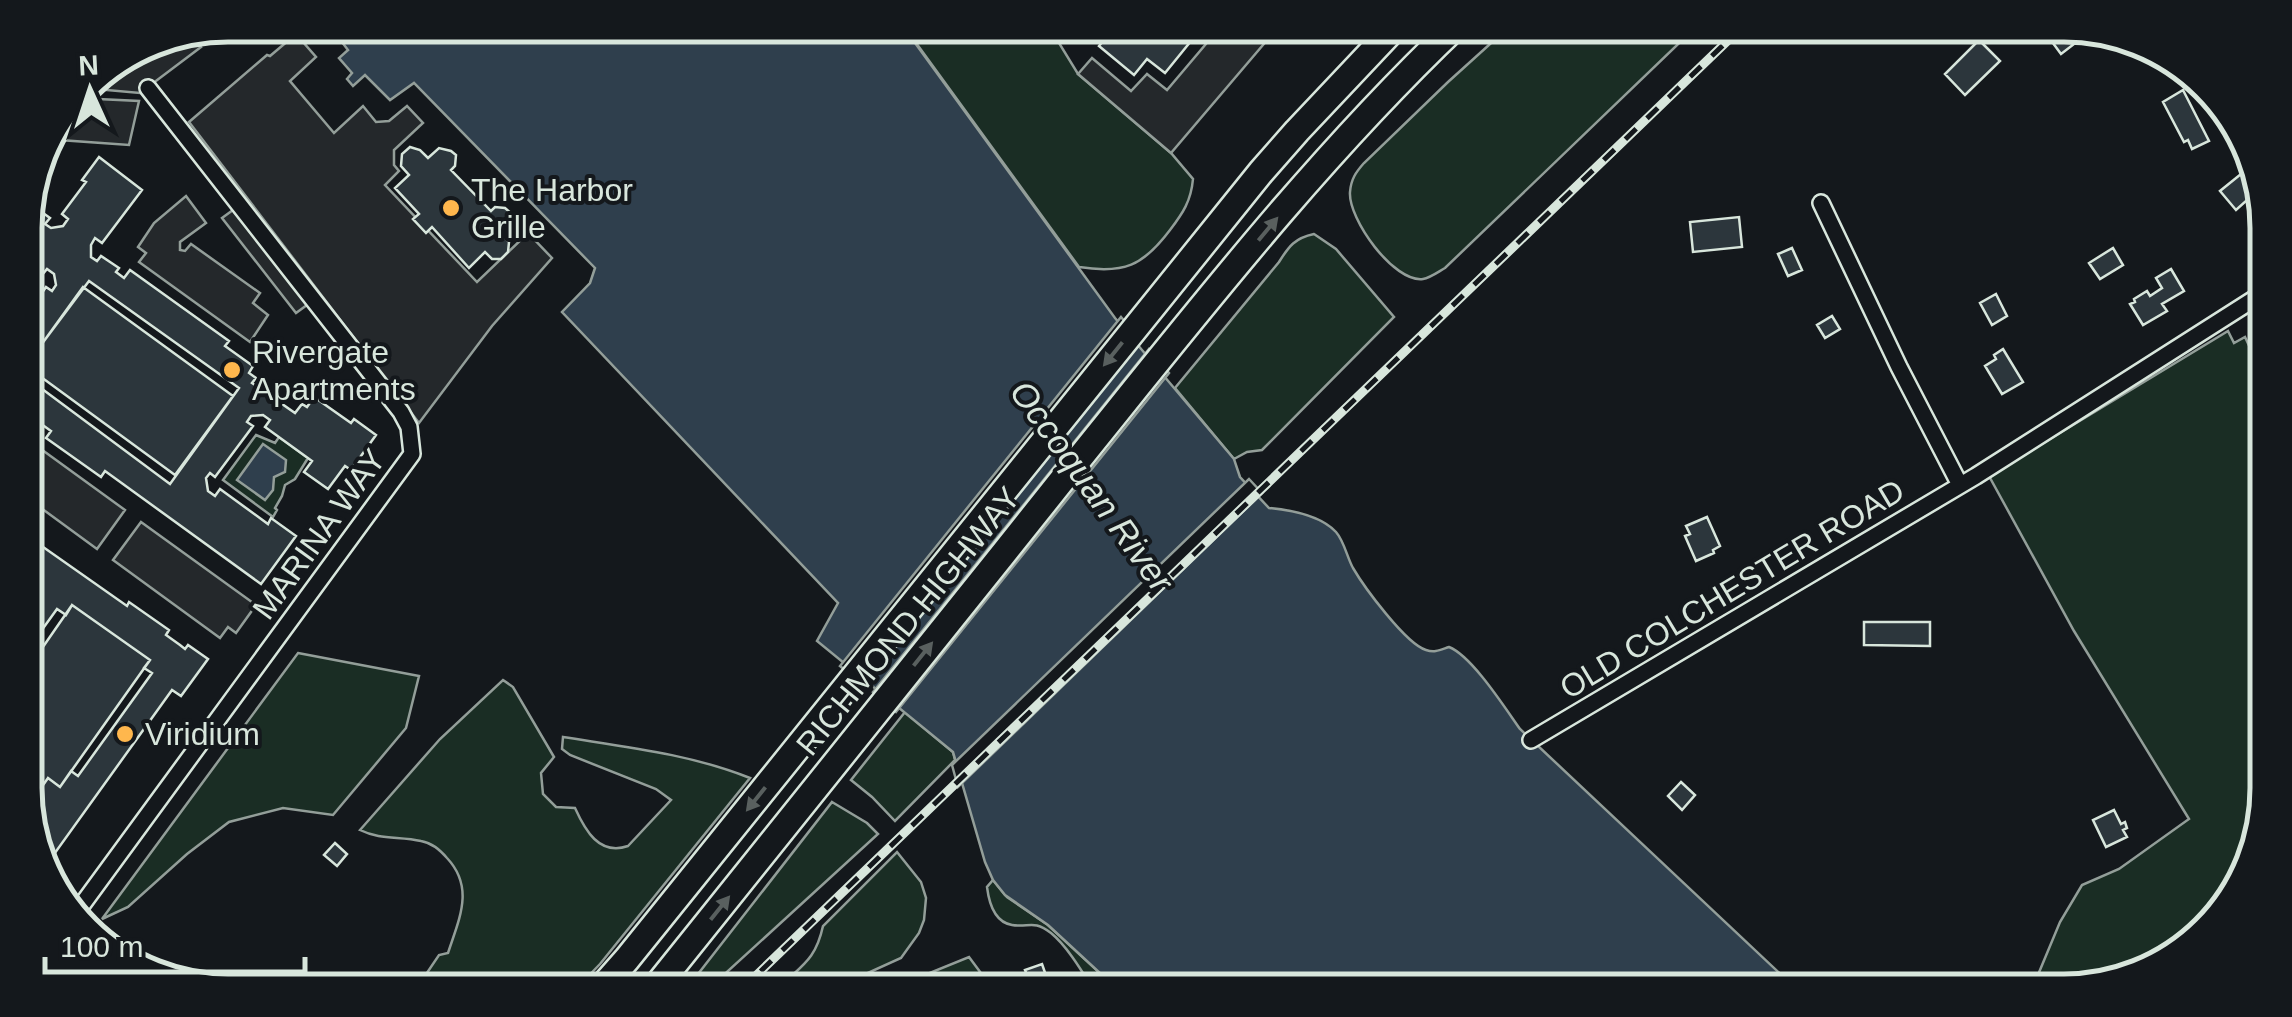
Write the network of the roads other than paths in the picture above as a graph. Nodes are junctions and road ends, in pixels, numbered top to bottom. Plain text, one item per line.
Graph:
1 (1382, 42) edge
2 (1439, 42) edge
3 (148, 88) dead end
4 (1821, 203) dead end
5 (2250, 302) edge
6 (1960, 485) junction
7 (1531, 740) dead end
8 (83, 904) edge
9 (614, 974) edge
10 (666, 974) edge

1 -> 9 main road, RICHMOND HIGHWAY
10 -> 2 main road, RICHMOND HIGHWAY
3 - 8 street, MARINA WAY
4 - 6 street
5 - 6 street, OLD COLCHESTER ROAD
6 - 7 street, OLD COLCHESTER ROAD

